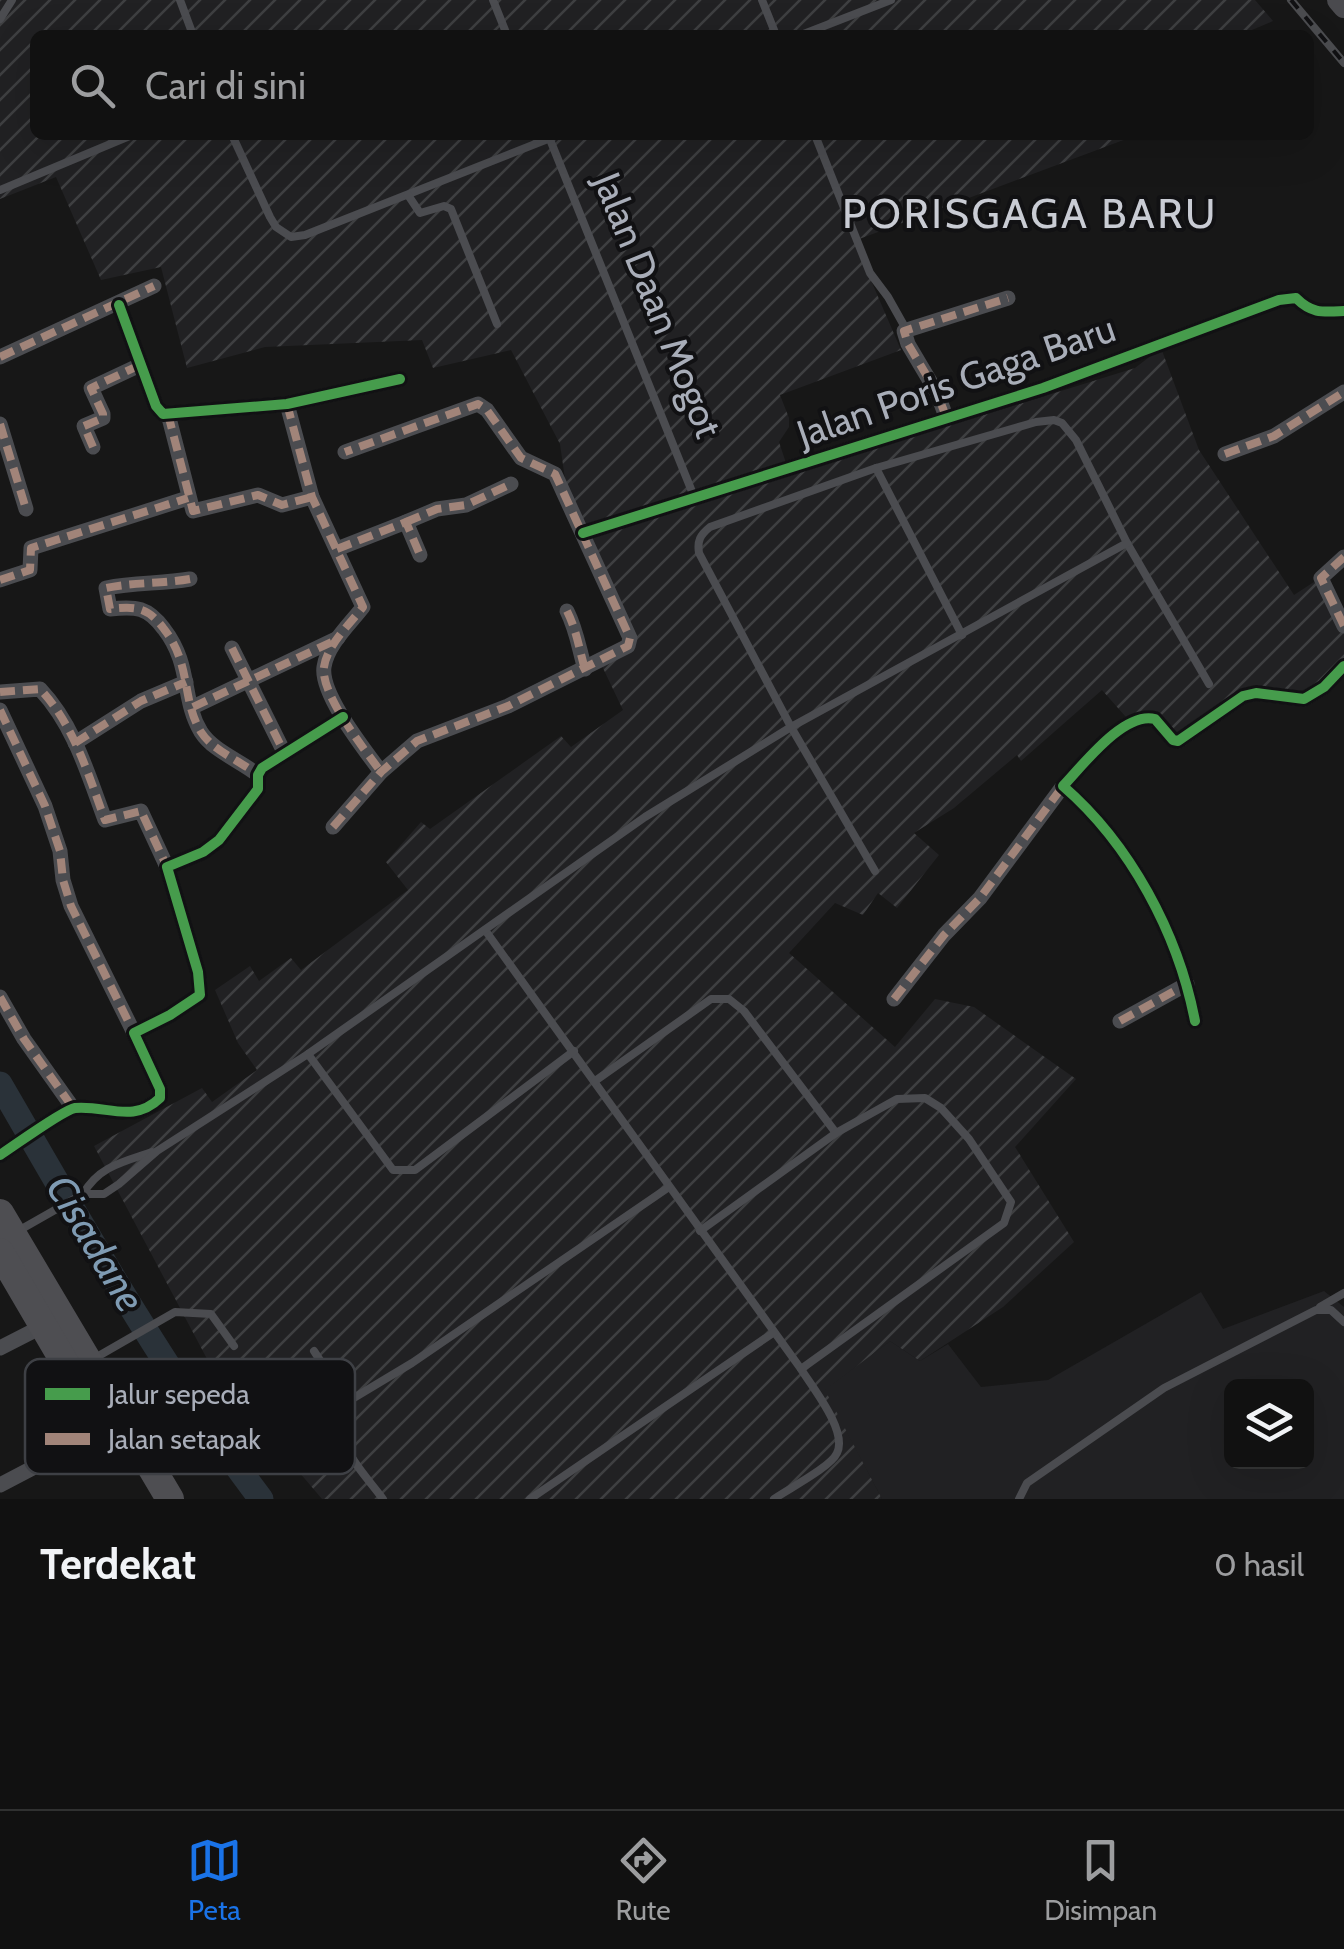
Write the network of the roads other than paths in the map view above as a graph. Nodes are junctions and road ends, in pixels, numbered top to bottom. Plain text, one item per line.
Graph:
1 (12, 0) edge
2 (180, 0) edge
3 (493, 0) edge
4 (762, 0) edge
5 (891, 0) edge
6 (1338, 0) edge
7 (1344, 7) edge
8 (0, 20) edge
9 (191, 30) edge
10 (505, 30) edge
11 (774, 30) edge
12 (814, 30) edge
13 (120, 140) edge
14 (234, 140) edge
15 (542, 140) edge
16 (554, 140) edge
17 (817, 140) edge
18 (0, 190) edge
19 (408, 195) junction
20 (154, 286) dead end
21 (1008, 298) dead end
22 (119, 305) junction
23 (1344, 311) edge
24 (498, 324) dead end
25 (906, 329) junction
26 (0, 357) edge
27 (140, 366) junction
28 (400, 378) dead end
29 (1344, 392) edge
30 (287, 404) junction
31 (168, 414) junction
32 (947, 419) junction
33 (0, 424) edge
34 (93, 447) dead end
35 (346, 452) dead end
36 (1224, 454) dead end
37 (876, 468) junction
38 (511, 484) dead end
39 (312, 497) junction
40 (188, 498) junction
41 (696, 499) junction
42 (26, 509) dead end
43 (406, 522) junction
44 (583, 533) junction
45 (1127, 543) junction
46 (337, 549) junction
47 (420, 555) dead end
48 (1344, 556) edge
49 (190, 579) dead end
50 (0, 580) edge
51 (567, 612) dead end
52 (1344, 626) edge
53 (962, 634) junction
54 (340, 638) junction
55 (232, 648) dead end
56 (1344, 666) edge
57 (586, 669) junction
58 (245, 680) junction
59 (186, 682) junction
60 (1209, 684) dead end
61 (0, 692) edge
62 (193, 708) junction
63 (0, 710) edge
64 (343, 716) junction
65 (791, 727) junction
66 (75, 743) junction
67 (284, 752) junction
68 (381, 772) junction
69 (258, 774) junction
70 (1063, 786) junction
71 (333, 827) dead end
72 (168, 867) junction
73 (874, 871) dead end
74 (486, 930) junction
75 (1187, 984) junction
76 (0, 998) edge
77 (894, 1000) dead end
78 (1120, 1021) dead end
79 (1195, 1021) dead end
80 (134, 1033) junction
81 (574, 1051) junction
82 (308, 1054) junction
83 (595, 1080) junction
84 (68, 1112) junction
85 (836, 1133) junction
86 (157, 1151) junction
87 (0, 1155) edge
88 (670, 1187) junction
89 (83, 1194) junction
90 (700, 1231) junction
91 (9, 1232) edge
92 (1344, 1293) edge
93 (1316, 1310) junction
94 (1344, 1322) edge
95 (43, 1326) junction
96 (773, 1333) junction
97 (234, 1346) dead end
98 (0, 1348) edge
99 (314, 1352) dead end
100 (63, 1359) edge
101 (85, 1359) edge
102 (94, 1359) edge
103 (319, 1359) edge
104 (801, 1369) junction
105 (355, 1397) edge
106 (355, 1458) edge
107 (25, 1472) edge
108 (132, 1474) edge
109 (155, 1474) edge
110 (0, 1485) edge
111 (148, 1499) edge
112 (170, 1499) edge
113 (383, 1499) edge
114 (530, 1499) edge
115 (774, 1499) edge
116 (1020, 1499) edge

1 - 8 lane
2 - 9 lane
3 - 10 lane
4 - 11 lane
5 - 12 lane
6 - 7 main road
13 - 18 lane
14 - 19 lane, Jalan Daan Mogot
15 - 19 lane, Jalan Daan Mogot
16 - 41 lane, Jalan Daan Mogot
17 - 25 lane
19 - 24 lane
20 - 22 street
21 - 25 street
22 - 26 street
22 - 27 street
23 - 32 street, Jalan Poris Gaga Baru
25 - 32 street
27 - 31 street
27 - 34 street
28 - 30 street
29 - 36 street
30 - 31 street
30 - 39 street
31 - 40 street
32 - 41 street, Jalan Poris Gaga Baru
33 - 42 street
35 - 44 street
37 - 45 lane
37 - 53 lane
37 - 65 lane
38 - 43 street
39 - 40 street
39 - 46 street
40 - 50 street
41 - 44 street, Jalan Poris Gaga Baru
43 - 46 street
43 - 47 street
44 - 57 street
45 - 53 lane
45 - 60 lane
46 - 54 street
48 - 52 street
49 - 59 street
51 - 57 street
53 - 65 lane
54 - 58 street
54 - 64 street
55 - 58 street
56 - 70 street
57 - 68 street
58 - 62 street
58 - 67 street
59 - 62 street
59 - 66 street
61 - 66 street
62 - 69 street
63 - 80 street
64 - 67 street
64 - 68 street
65 - 73 lane
65 - 74 lane
66 - 72 street
67 - 69 street
68 - 71 street
69 - 72 street
70 - 75 street
70 - 77 street
72 - 80 street
74 - 81 lane
74 - 82 lane
75 - 78 street
75 - 79 street
76 - 84 street
80 - 84 street
81 - 82 lane
81 - 83 lane
82 - 86 lane
83 - 85 lane
83 - 88 lane
84 - 87 street
85 - 90 lane
85 - 104 lane
86 - 89 lane
86 - 89 lane
88 - 90 lane
88 - 105 lane
89 - 91 lane
90 - 96 lane
91 - 95 highway
91 - 101 highway
92 - 93 lane
93 - 94 lane
93 - 116 lane
95 - 98 street
95 - 100 highway
96 - 104 lane
96 - 114 lane
97 - 102 lane
99 - 103 lane
104 - 115 lane
106 - 113 lane
107 - 110 street
108 - 111 highway
109 - 112 highway

